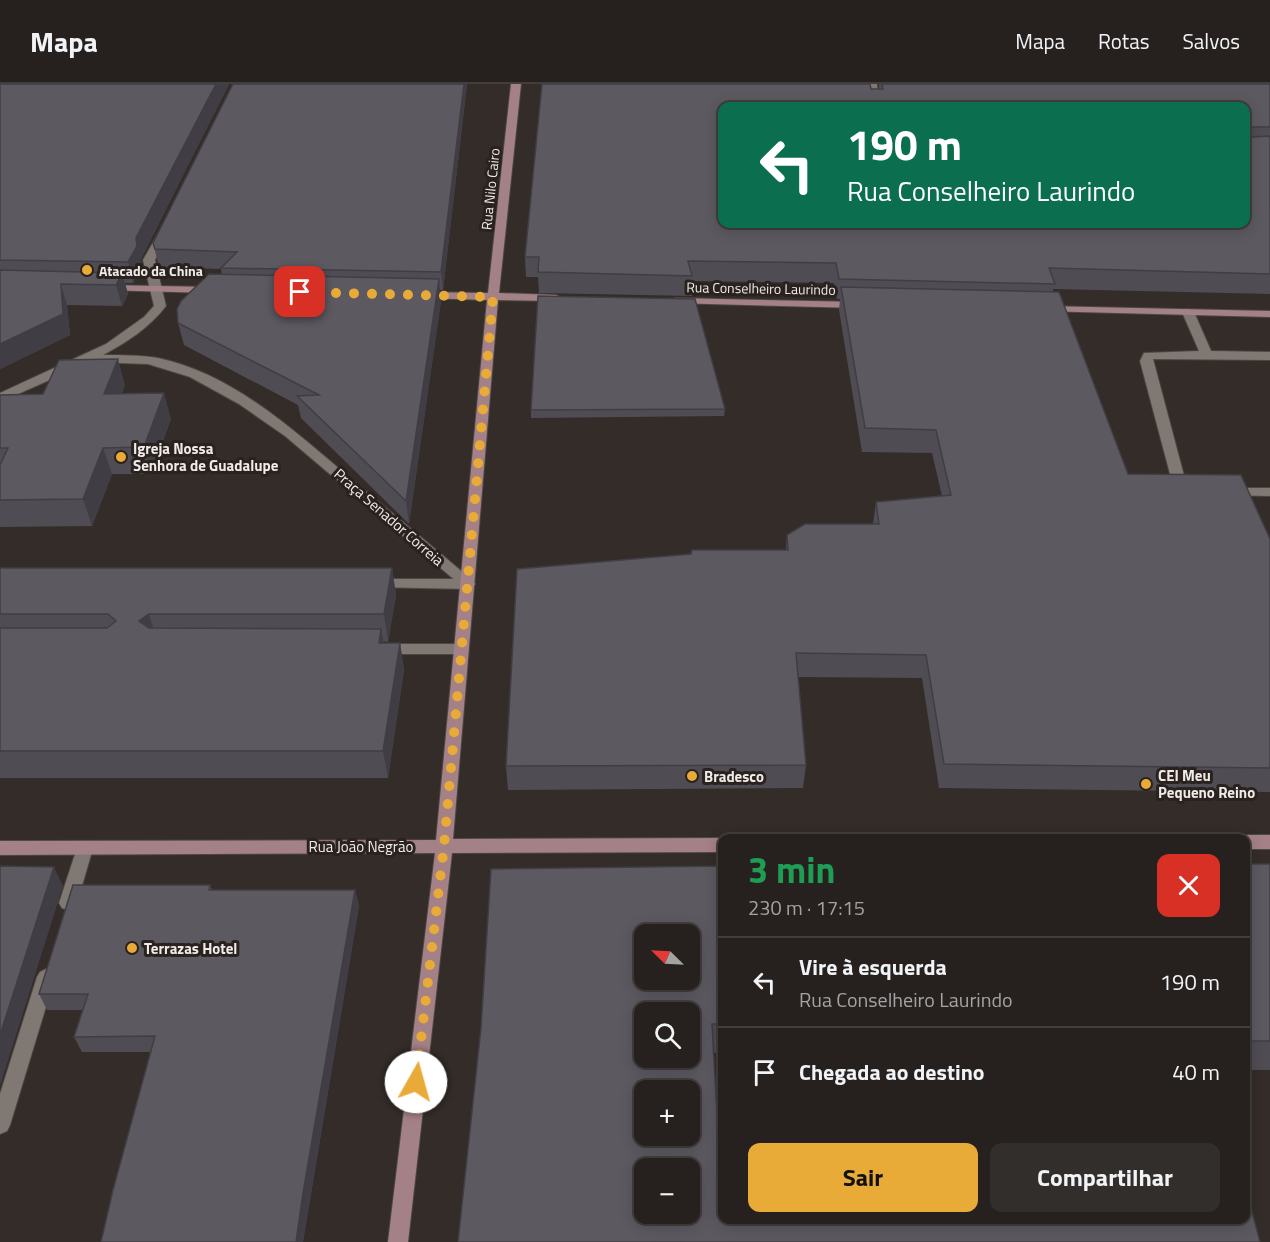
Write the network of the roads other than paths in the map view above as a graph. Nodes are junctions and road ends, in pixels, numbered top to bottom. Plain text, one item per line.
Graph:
1 (516, 84) edge
2 (872, 84) edge
3 (874, 102) edge
4 (170, 219) edge
5 (93, 288) edge
6 (156, 289) junction
7 (223, 291) edge
8 (407, 295) edge
9 (493, 297) junction
10 (570, 299) edge
11 (665, 301) edge
12 (877, 305) edge
13 (1028, 309) edge
14 (1188, 312) junction
15 (1270, 314) edge
16 (1206, 355) junction
17 (1270, 356) edge
18 (83, 358) junction
19 (0, 398) edge
20 (1270, 492) edge
21 (357, 584) edge
22 (468, 584) junction
23 (368, 649) edge
24 (462, 649) junction
25 (1250, 842) edge
26 (1270, 842) edge
27 (718, 844) edge
28 (444, 846) junction
29 (0, 848) edge
30 (85, 848) junction
31 (65, 915) edge
32 (51, 960) edge
33 (0, 1125) edge
34 (398, 1242) edge

1 - 9 main road, Rua Nilo Cairo
2 - 3 street
4 - 6 street
5 - 6 main road
6 - 7 main road
6 - 18 street
8 - 9 main road
9 - 10 main road
9 - 22 main road, Rua Nilo Cairo
11 - 12 main road, Rua Conselheiro Laurindo
13 - 14 main road
14 - 15 main road
14 - 16 street
16 - 17 street
16 - 20 street
18 - 19 street
18 - 22 street, Praça Senador Correia
21 - 22 street, Praça Senador Correia
22 - 24 main road, Rua Nilo Cairo
23 - 24 street
24 - 28 main road, Rua Nilo Cairo
25 - 26 main road
27 - 28 main road, Rua João Negrão
28 - 30 main road, Rua João Negrão
28 - 34 main road, Rua Nilo Cairo
29 - 30 main road, Rua João Negrão
30 - 31 street
32 - 33 street

